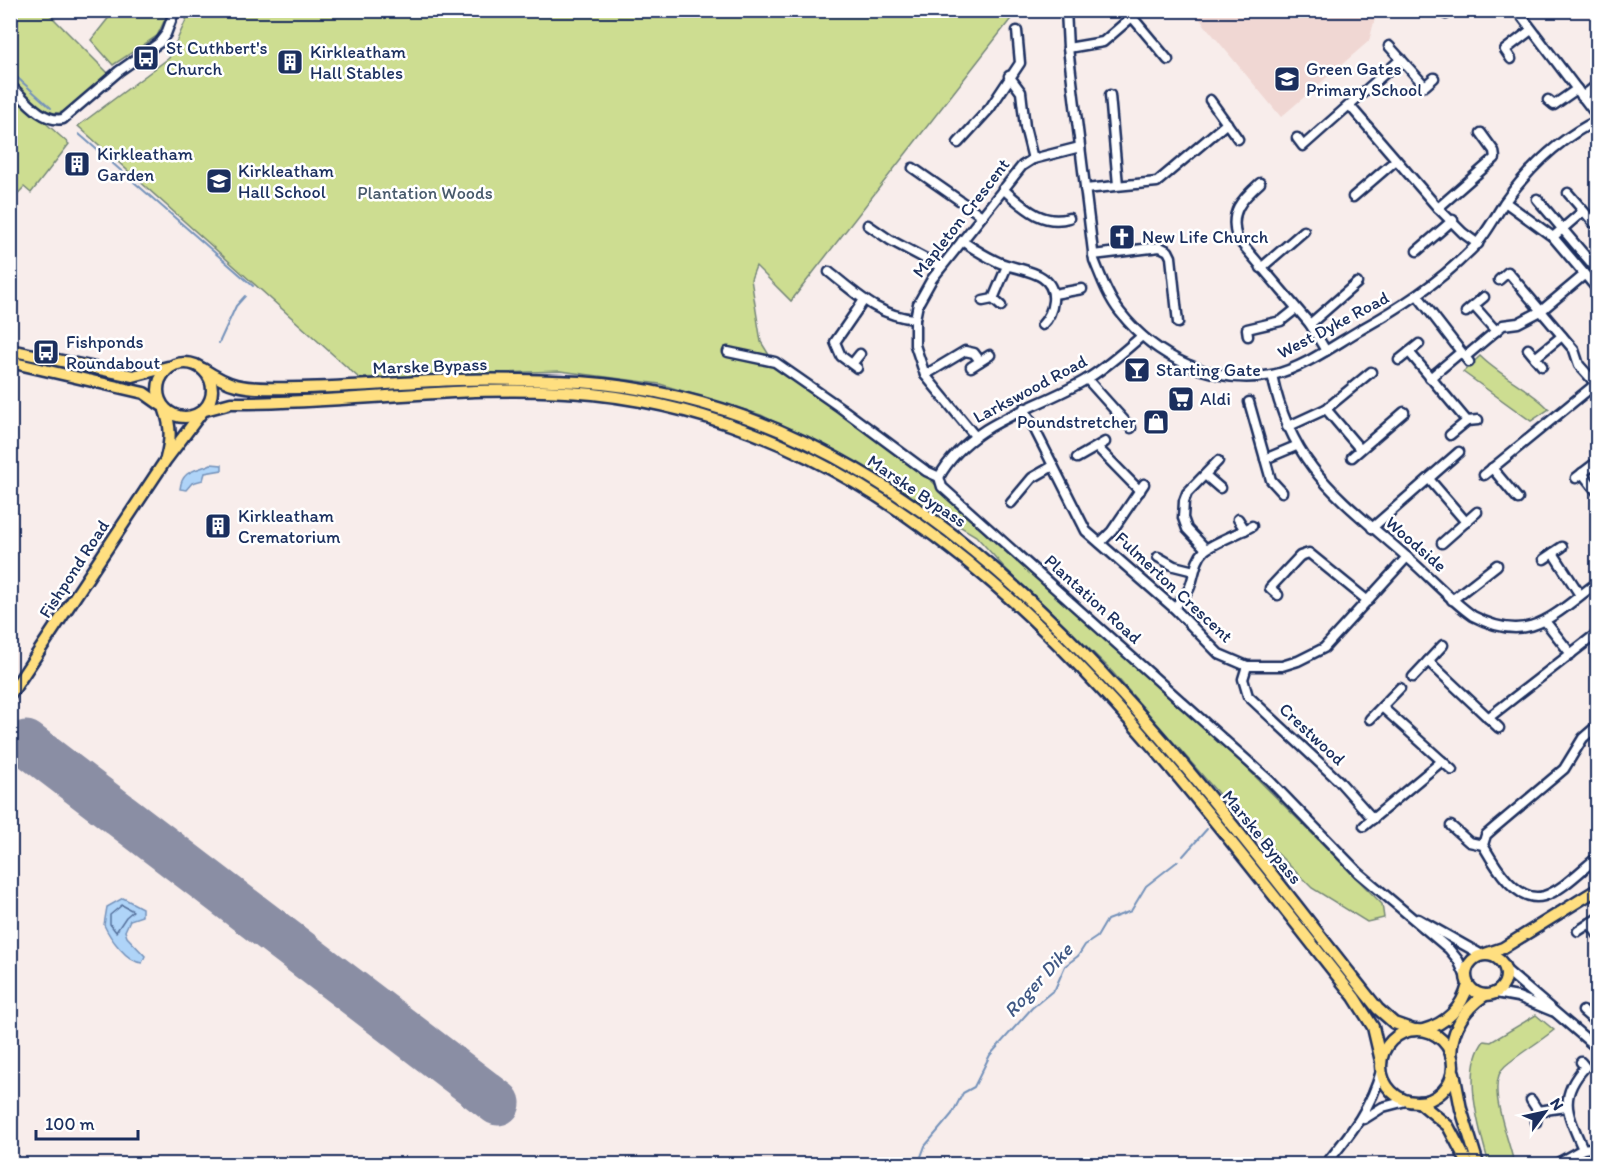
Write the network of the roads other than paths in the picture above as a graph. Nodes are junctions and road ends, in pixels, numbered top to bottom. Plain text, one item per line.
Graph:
1 (175, 10) edge
2 (1066, 10) edge
3 (1140, 10) edge
4 (1517, 10) edge
5 (1132, 17) junction
6 (1531, 30) junction
7 (1017, 31) dead end
8 (1389, 46) dead end
9 (1068, 48) junction
10 (1401, 59) junction
11 (1511, 59) dead end
12 (1168, 60) dead end
13 (1009, 76) junction
14 (1434, 78) dead end
15 (1598, 84) edge
16 (10, 85) edge
17 (1577, 88) junction
18 (1110, 95) dead end
19 (1582, 97) junction
20 (1210, 100) dead end
21 (1548, 100) dead end
22 (1350, 106) junction
23 (1598, 119) edge
24 (1227, 123) junction
25 (1481, 133) dead end
26 (1297, 138) dead end
27 (1238, 139) dead end
28 (958, 143) dead end
29 (1080, 147) junction
30 (1033, 159) junction
31 (1396, 160) junction
32 (927, 163) dead end
33 (1260, 183) dead end
34 (1118, 185) junction
35 (1003, 189) junction
36 (1085, 189) junction
37 (1568, 193) dead end
38 (1353, 197) dead end
39 (1538, 199) dead end
40 (1505, 202) junction
41 (1438, 208) junction
42 (1583, 212) junction
43 (982, 216) junction
44 (1069, 218) dead end
45 (1453, 220) junction
46 (1059, 221) junction
47 (884, 222) dead end
48 (1594, 223) dead end
49 (868, 225) dead end
50 (1563, 229) junction
51 (877, 231) junction
52 (1061, 231) dead end
53 (1304, 231) dead end
54 (1553, 237) junction
55 (962, 241) junction
56 (1478, 244) junction
57 (1417, 251) dead end
58 (1093, 255) junction
59 (1007, 266) junction
60 (941, 267) junction
61 (1261, 268) junction
62 (1598, 271) edge
63 (1584, 275) junction
64 (831, 277) dead end
65 (1499, 280) dead end
66 (1357, 284) dead end
67 (1077, 287) dead end
68 (1598, 291) edge
69 (1054, 294) junction
70 (1418, 296) junction
71 (1484, 297) dead end
72 (993, 299) junction
73 (864, 300) junction
74 (983, 301) dead end
75 (1001, 306) dead end
76 (1474, 306) junction
77 (1296, 309) junction
78 (1541, 311) junction
79 (1466, 312) dead end
80 (915, 319) junction
81 (1049, 322) dead end
82 (1178, 323) dead end
83 (1310, 324) junction
84 (1496, 331) junction
85 (1142, 336) junction
86 (1248, 336) dead end
87 (1562, 336) junction
88 (1419, 344) dead end
89 (1528, 349) dead end
90 (10, 350) edge
91 (1326, 351) junction
92 (728, 352) dead end
93 (1409, 352) junction
94 (860, 354) dead end
95 (990, 356) dead end
96 (1465, 357) junction
97 (1535, 358) junction
98 (1399, 360) dead end
99 (980, 361) junction
100 (10, 362) edge
101 (1542, 366) dead end
102 (169, 367) junction
103 (971, 367) dead end
104 (204, 369) junction
105 (1371, 372) dead end
106 (925, 375) junction
107 (1272, 375) junction
108 (1431, 378) junction
109 (1087, 379) junction
110 (1597, 383) edge
111 (1249, 402) dead end
112 (163, 407) junction
113 (1024, 408) junction
114 (1326, 410) junction
115 (203, 411) junction
116 (1404, 412) dead end
117 (1478, 420) dead end
118 (1467, 421) junction
119 (1287, 427) junction
120 (1131, 428) dead end
121 (1450, 435) dead end
122 (975, 436) junction
123 (1296, 446) junction
124 (1360, 449) junction
125 (1459, 452) dead end
126 (1352, 457) dead end
127 (1077, 458) dead end
128 (1265, 459) junction
129 (1218, 460) dead end
130 (165, 461) junction
131 (1593, 465) dead end
132 (1053, 466) junction
133 (1492, 468) junction
134 (1205, 475) junction
135 (1484, 475) dead end
136 (939, 477) junction
137 (1429, 479) junction
138 (1220, 488) dead end
139 (1282, 492) dead end
140 (1598, 493) edge
141 (1518, 499) dead end
142 (1011, 503) dead end
143 (1477, 512) dead end
144 (1238, 519) dead end
145 (1466, 522) junction
146 (1372, 528) junction
147 (1100, 543) junction
148 (1442, 543) dead end
149 (1562, 547) dead end
150 (1206, 549) junction
151 (1553, 553) junction
152 (1407, 557) junction
153 (1544, 560) dead end
154 (1162, 563) dead end
155 (1497, 565) dead end
156 (1194, 571) junction
157 (1598, 582) edge
158 (1278, 595) dead end
159 (1580, 595) junction
160 (1452, 600) junction
161 (1368, 601) junction
162 (1174, 608) junction
163 (1545, 621) junction
164 (1591, 638) dead end
165 (1443, 645) dead end
166 (1571, 654) junction
167 (1428, 661) junction
168 (1246, 666) junction
169 (1413, 677) dead end
170 (1400, 688) dead end
171 (10, 695) edge
172 (1382, 706) junction
173 (1488, 718) junction
174 (1370, 719) dead end
175 (1598, 725) edge
176 (1499, 728) dead end
177 (1442, 761) junction
178 (1452, 770) dead end
179 (1373, 819) junction
180 (1364, 826) dead end
181 (1451, 826) dead end
182 (1483, 845) junction
183 (1598, 857) edge
184 (1598, 889) edge
185 (1409, 916) junction
186 (1594, 921) edge
187 (1578, 932) dead end
188 (1598, 935) edge
189 (1520, 938) junction
190 (1484, 955) junction
191 (1504, 967) junction
192 (1467, 981) junction
193 (1490, 994) junction
194 (1583, 1011) dead end
195 (1555, 1012) junction
196 (1596, 1018) edge
197 (1418, 1030) junction
198 (1598, 1049) edge
199 (1451, 1054) junction
200 (1381, 1066) junction
201 (1586, 1066) dead end
202 (1453, 1070) junction
203 (1531, 1100) dead end
204 (1406, 1101) junction
205 (1419, 1102) junction
206 (1566, 1107) junction
207 (1538, 1111) junction
208 (1361, 1121) junction
209 (1536, 1122) dead end
210 (1598, 1147) edge
211 (1583, 1149) junction
212 (1326, 1164) edge
213 (1468, 1164) edge
214 (1478, 1164) edge
215 (1557, 1164) edge

1 - 16 street
2 - 9 street, West Dyke Road
3 - 5 street
4 - 6 street
5 - 9 street
5 - 12 street
6 - 11 street
6 - 17 street
7 - 13 street
8 - 10 street
9 - 29 street, West Dyke Road
10 - 14 street
10 - 22 street
13 - 28 street
13 - 30 street
15 - 19 street
17 - 19 street
17 - 21 street
18 - 34 street
19 - 23 street
20 - 24 street
22 - 26 street
22 - 31 street
23 - 40 street, West Dyke Road
24 - 27 street
24 - 34 street
25 - 41 street
29 - 30 street, Mapleton Crescent
29 - 36 street, West Dyke Road
30 - 35 street, Mapleton Crescent
31 - 38 street
31 - 41 street
32 - 43 street
33 - 61 street
34 - 36 street
35 - 43 street, Mapleton Crescent
35 - 46 street
36 - 58 street, West Dyke Road
37 - 42 street
39 - 50 street
40 - 54 street
40 - 56 street, West Dyke Road
41 - 45 street
42 - 48 street
42 - 50 street
43 - 55 street, Mapleton Crescent
44 - 46 street
45 - 56 street
45 - 57 street
46 - 52 street
47 - 51 street
49 - 51 street
50 - 54 street
50 - 62 street
51 - 60 street
53 - 61 street
54 - 63 street
55 - 59 street
55 - 60 street, Mapleton Crescent
56 - 70 street, West Dyke Road
58 - 82 street
58 - 85 street, West Dyke Road
59 - 69 street
59 - 72 street
60 - 80 street, Mapleton Crescent
61 - 77 street
63 - 68 street
63 - 78 street
64 - 73 street
65 - 78 street
66 - 83 street
67 - 69 street
69 - 81 street
70 - 91 street, West Dyke Road
70 - 96 street
71 - 76 street
72 - 74 street
72 - 75 street
73 - 80 street
73 - 94 street
76 - 79 street
76 - 84 street
77 - 83 street
77 - 86 street
78 - 84 street
78 - 87 street
80 - 106 street, Mapleton Crescent
83 - 91 street
84 - 96 street
85 - 107 street, West Dyke Road
85 - 109 street, Larkswood Road
87 - 97 street
87 - 110 street
88 - 93 street
89 - 97 street
90 - 102 main road
91 - 107 street, West Dyke Road
92 - 136 street, Plantation Road
93 - 98 street
93 - 108 street
95 - 99 street
96 - 108 street
97 - 101 street
99 - 103 street
99 - 106 street
100 - 112 main road
102 - 104 main road
102 - 112 main road
104 - 115 main road
104 - 197 main road, Marske Bypass
105 - 114 street
106 - 122 street, Mapleton Crescent
107 - 119 street, Woodside
108 - 118 street
109 - 113 street, Larkswood Road
109 - 120 street
110 - 133 street
111 - 128 street
112 - 115 main road
112 - 130 main road, Fishpond Road
113 - 122 street, Larkswood Road
113 - 132 street, Fulmerton Crescent
114 - 119 street
114 - 124 street
115 - 130 main road, Fishpond Road
115 - 200 main road, Marske Bypass
116 - 124 street
117 - 118 street
118 - 121 street
119 - 123 street, Woodside
122 - 136 street, Larkswood Road
123 - 128 street
123 - 146 street, Woodside
124 - 126 street
125 - 137 street
127 - 147 street
128 - 139 street
129 - 134 street
130 - 171 main road, Fishpond Road
131 - 140 street
132 - 142 street
132 - 147 street, Fulmerton Crescent
133 - 135 street
133 - 141 street
134 - 138 street
134 - 150 street
136 - 185 street, Plantation Road
137 - 145 street
137 - 146 street
143 - 145 street
144 - 150 street
145 - 148 street
146 - 152 street, Woodside
147 - 162 street, Fulmerton Crescent
149 - 151 street
150 - 156 street
151 - 153 street
151 - 159 street
152 - 160 street, Woodside
152 - 161 street, Fulmerton Crescent
154 - 156 street
155 - 160 street
156 - 162 street
157 - 159 street, Woodside
158 - 161 street
159 - 163 street, Woodside
160 - 163 street, Woodside
161 - 168 street, Fulmerton Crescent
162 - 168 street, Fulmerton Crescent
163 - 166 street
164 - 166 street
165 - 167 street
166 - 173 street
167 - 169 street
167 - 173 street
168 - 179 street, Crestwood
170 - 172 street
172 - 174 street
172 - 177 street
173 - 176 street
175 - 182 street
177 - 178 street
177 - 179 street
179 - 180 street
181 - 182 street
182 - 183 street
184 - 189 main road
185 - 190 street, Plantation Road
185 - 192 street, Plantation Road
186 - 187 street
186 - 188 street
189 - 190 main road
189 - 191 main road
190 - 191 main road
190 - 192 main road
191 - 193 main road
191 - 195 street
192 - 193 main road
192 - 197 main road
193 - 195 street
193 - 199 main road
194 - 196 street
195 - 198 street
197 - 199 main road
197 - 200 main road
199 - 202 main road
200 - 204 main road
200 - 208 street
201 - 206 street
202 - 205 main road
202 - 214 main road
203 - 207 street
204 - 205 main road
204 - 208 street
205 - 213 main road
206 - 207 street
206 - 211 street
207 - 209 street
208 - 212 street
210 - 211 street
211 - 215 street

